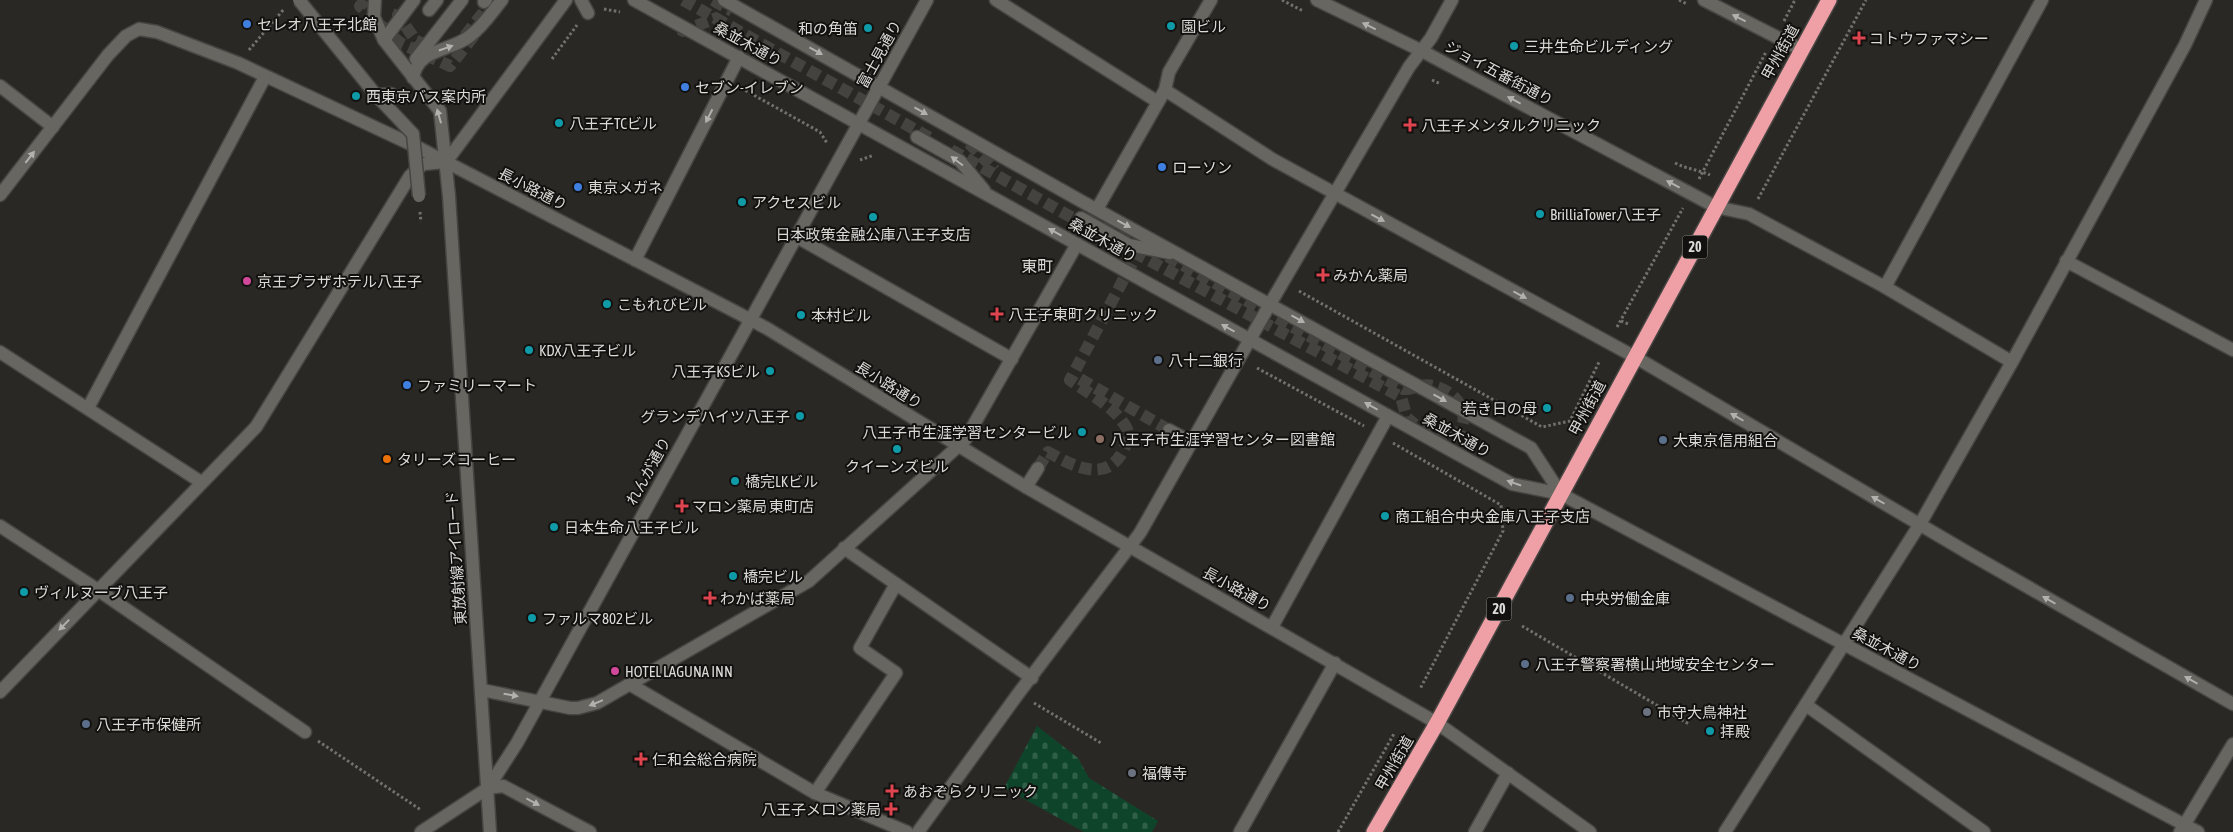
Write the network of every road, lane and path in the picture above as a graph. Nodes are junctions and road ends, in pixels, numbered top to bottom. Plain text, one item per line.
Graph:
1 (299, 0) edge
2 (375, 0) edge
3 (414, 0) edge
4 (462, 0) edge
5 (502, 0) edge
6 (573, 0) edge
7 (582, 0) edge
8 (634, 0) edge
9 (724, 0) tunnel mouth
10 (927, 0) edge
11 (996, 0) edge
12 (1212, 0) edge
13 (1317, 0) edge
14 (1452, 0) edge
15 (1704, 0) edge
16 (1795, 0) edge
17 (1829, 0) edge
18 (1866, 0) edge
19 (2042, 0) edge
20 (2206, 0) edge
21 (564, 3) edge
22 (286, 8) dead end
23 (588, 13) junction
24 (623, 14) dead end
25 (1781, 27) dead end
26 (384, 40) junction
27 (1769, 46) dead end
28 (1802, 50) junction
29 (1422, 51) junction
30 (739, 57) junction
31 (552, 59) dead end
32 (238, 63) junction
33 (265, 77) junction
34 (413, 78) junction
35 (736, 85) dead end
36 (0, 86) edge
37 (879, 87) junction
38 (1165, 90) junction
39 (391, 94) dead end
40 (376, 95) junction
41 (1158, 102) junction
42 (859, 124) junction
43 (52, 127) junction
44 (917, 137) tunnel mouth
45 (829, 146) dead end
46 (874, 155) dead end
47 (856, 161) dead end
48 (446, 162) junction
49 (1710, 175) dead end
50 (0, 195) edge
51 (1335, 195) junction
52 (419, 196) dead end
53 (989, 196) junction
54 (1758, 199) dead end
55 (1716, 207) junction
56 (1683, 208) dead end
57 (1097, 209) junction
58 (1081, 218) tunnel mouth
59 (797, 237) junction
60 (1077, 244) junction
61 (1182, 256) junction
62 (635, 260) junction
63 (2066, 261) junction
64 (1884, 287) junction
65 (1299, 291) dead end
66 (1270, 304) junction
67 (750, 319) junction
68 (1621, 321) junction
69 (1628, 324) dead end
70 (1616, 329) dead end
71 (1250, 340) junction
72 (2233, 350) edge
73 (0, 352) edge
74 (1635, 357) junction
75 (1012, 358) junction
76 (1600, 362) dead end
77 (2012, 362) junction
78 (88, 408) junction
79 (1388, 416) junction
80 (1169, 430) tunnel mouth
81 (1192, 442) junction
82 (958, 446) junction
83 (1038, 468) tunnel mouth
84 (201, 482) junction
85 (1026, 488) junction
86 (1561, 494) junction
87 (1502, 505) dead end
88 (1920, 524) junction
89 (0, 526) edge
90 (1130, 547) junction
91 (844, 548) junction
92 (896, 584) junction
93 (98, 590) junction
94 (1522, 626) dead end
95 (1272, 628) junction
96 (1845, 645) junction
97 (1335, 663) junction
98 (1032, 678) junction
99 (631, 685) junction
100 (1420, 689) dead end
101 (482, 690) junction
102 (0, 692) edge
103 (1018, 694) junction
104 (540, 700) junction
105 (2233, 704) edge
106 (1806, 705) junction
107 (1437, 723) junction
108 (1688, 724) dead end
109 (305, 732) joint
110 (1395, 732) dead end
111 (1101, 743) dead end
112 (2233, 744) edge
113 (1508, 773) junction
114 (488, 788) junction
115 (815, 793) junction
116 (421, 810) dead end
117 (2182, 828) edge
118 (421, 832) edge
119 (490, 832) edge
120 (590, 832) edge
121 (907, 832) edge
122 (918, 832) edge
123 (1240, 832) edge
124 (1338, 832) edge
125 (1374, 832) edge
126 (1475, 832) edge
127 (1590, 832) edge
128 (1725, 832) edge
129 (1984, 832) edge
130 (2198, 832) edge

1 - 40 street, bridge
2 - 26 street, 東放射線アイロード
3 - 26 street
4 - 34 street
34 -> 5 street
6 - 21 street
7 - 23 street
8 - 30 street, 桑並木通り
9 -> 37 street, 桑並木通り
10 - 37 street, 富士見通り
11 - 41 street
12 - 38 street
29 -> 13 street, ジョイ五番街通り
14 - 29 street
28 -> 15 street
16 - 25 path
17 - 28 highway, 甲州街道 / 20
18 - 54 path
19 - 64 street
20 - 63 street
21 - 48 street
22 - 32 path
23 - 24 path
23 - 31 path
26 - 34 street, 東放射線アイロード
27 - 49 path
28 - 55 highway, 甲州街道 / 20
29 - 51 street
55 -> 29 street, ジョイ五番街通り
30 - 42 street, 桑並木通り
30 -> 62 street
32 - 33 street, 長小路通り
32 - 43 street, 長小路通り
33 - 48 street, 長小路通り
33 - 78 street
48 -> 34 street, 東放射線アイロード
35 - 45 path
36 - 43 street
37 - 42 street, 富士見通り
37 -> 57 street, 桑並木通り
38 - 41 street
38 - 51 street
39 - 40 street
40 - 52 street, bridge
41 - 57 street
42 - 53 street, 桑並木通り
42 - 59 street, れんが通り
50 -> 43 street
53 -> 44 street
46 - 47 path
48 - 62 street, 長小路通り
48 - 84 street
48 - 101 street, 東放射線アイロード
51 - 66 street
51 -> 74 street
60 -> 53 street, 桑並木通り
55 - 64 street, ジョイ五番街通り
55 - 74 highway, 甲州街道 / 20
56 - 68 path
57 -> 61 street, 桑並木通り
58 - 61 street
59 - 67 street, れんが通り
59 - 75 street
71 -> 60 street, 桑並木通り
60 - 75 street
61 - 66 street, 桑並木通り
62 - 67 street, 長小路通り
63 - 72 street
63 - 77 street
64 - 77 street, ジョイ五番街通り
65 - 76 path
66 - 71 street
66 -> 86 street, 桑並木通り
67 - 82 street, 長小路通り
67 - 104 street, れんが通り
68 - 69 path
68 - 70 path
79 -> 71 street, 桑並木通り
71 - 81 street
73 - 78 street
74 - 86 highway, 甲州街道 / 20
88 -> 74 street
75 - 82 street
77 - 88 street
78 - 84 street
86 -> 79 street, 桑並木通り
79 - 95 street
80 - 81 street
81 - 90 street
82 - 85 street, 長小路通り
82 - 91 street
83 - 85 street
84 - 93 street
85 - 90 street, 長小路通り
86 - 96 street, 桑並木通り
86 - 107 highway, 甲州街道 / 20
87 - 100 path
88 - 96 street
105 -> 88 street
89 - 93 street
90 - 95 street, 長小路通り
90 - 98 street
91 - 92 street
91 - 99 street
92 - 98 street
92 - 115 street
93 -> 102 street
93 - 109 street
94 - 108 path
95 - 97 street, 長小路通り
96 - 106 street
96 - 117 street, 桑並木通り
97 - 107 street, 長小路通り
97 - 123 street
98 - 103 street
99 -> 104 street
99 - 115 street
101 -> 104 street
101 - 114 street, 東放射線アイロード
103 - 111 path
103 - 122 street
104 - 114 street, れんが通り
106 - 128 street
106 - 129 street
107 - 113 street, 長小路通り
107 - 125 highway, 甲州街道 / 20
109 - 116 path
110 - 124 path
112 - 117 street
113 - 126 street
113 - 127 street, 長小路通り
114 - 118 street, れんが通り
114 - 119 street, 東放射線アイロード
114 -> 120 street
115 - 121 street
117 - 130 street, 桑並木通り

